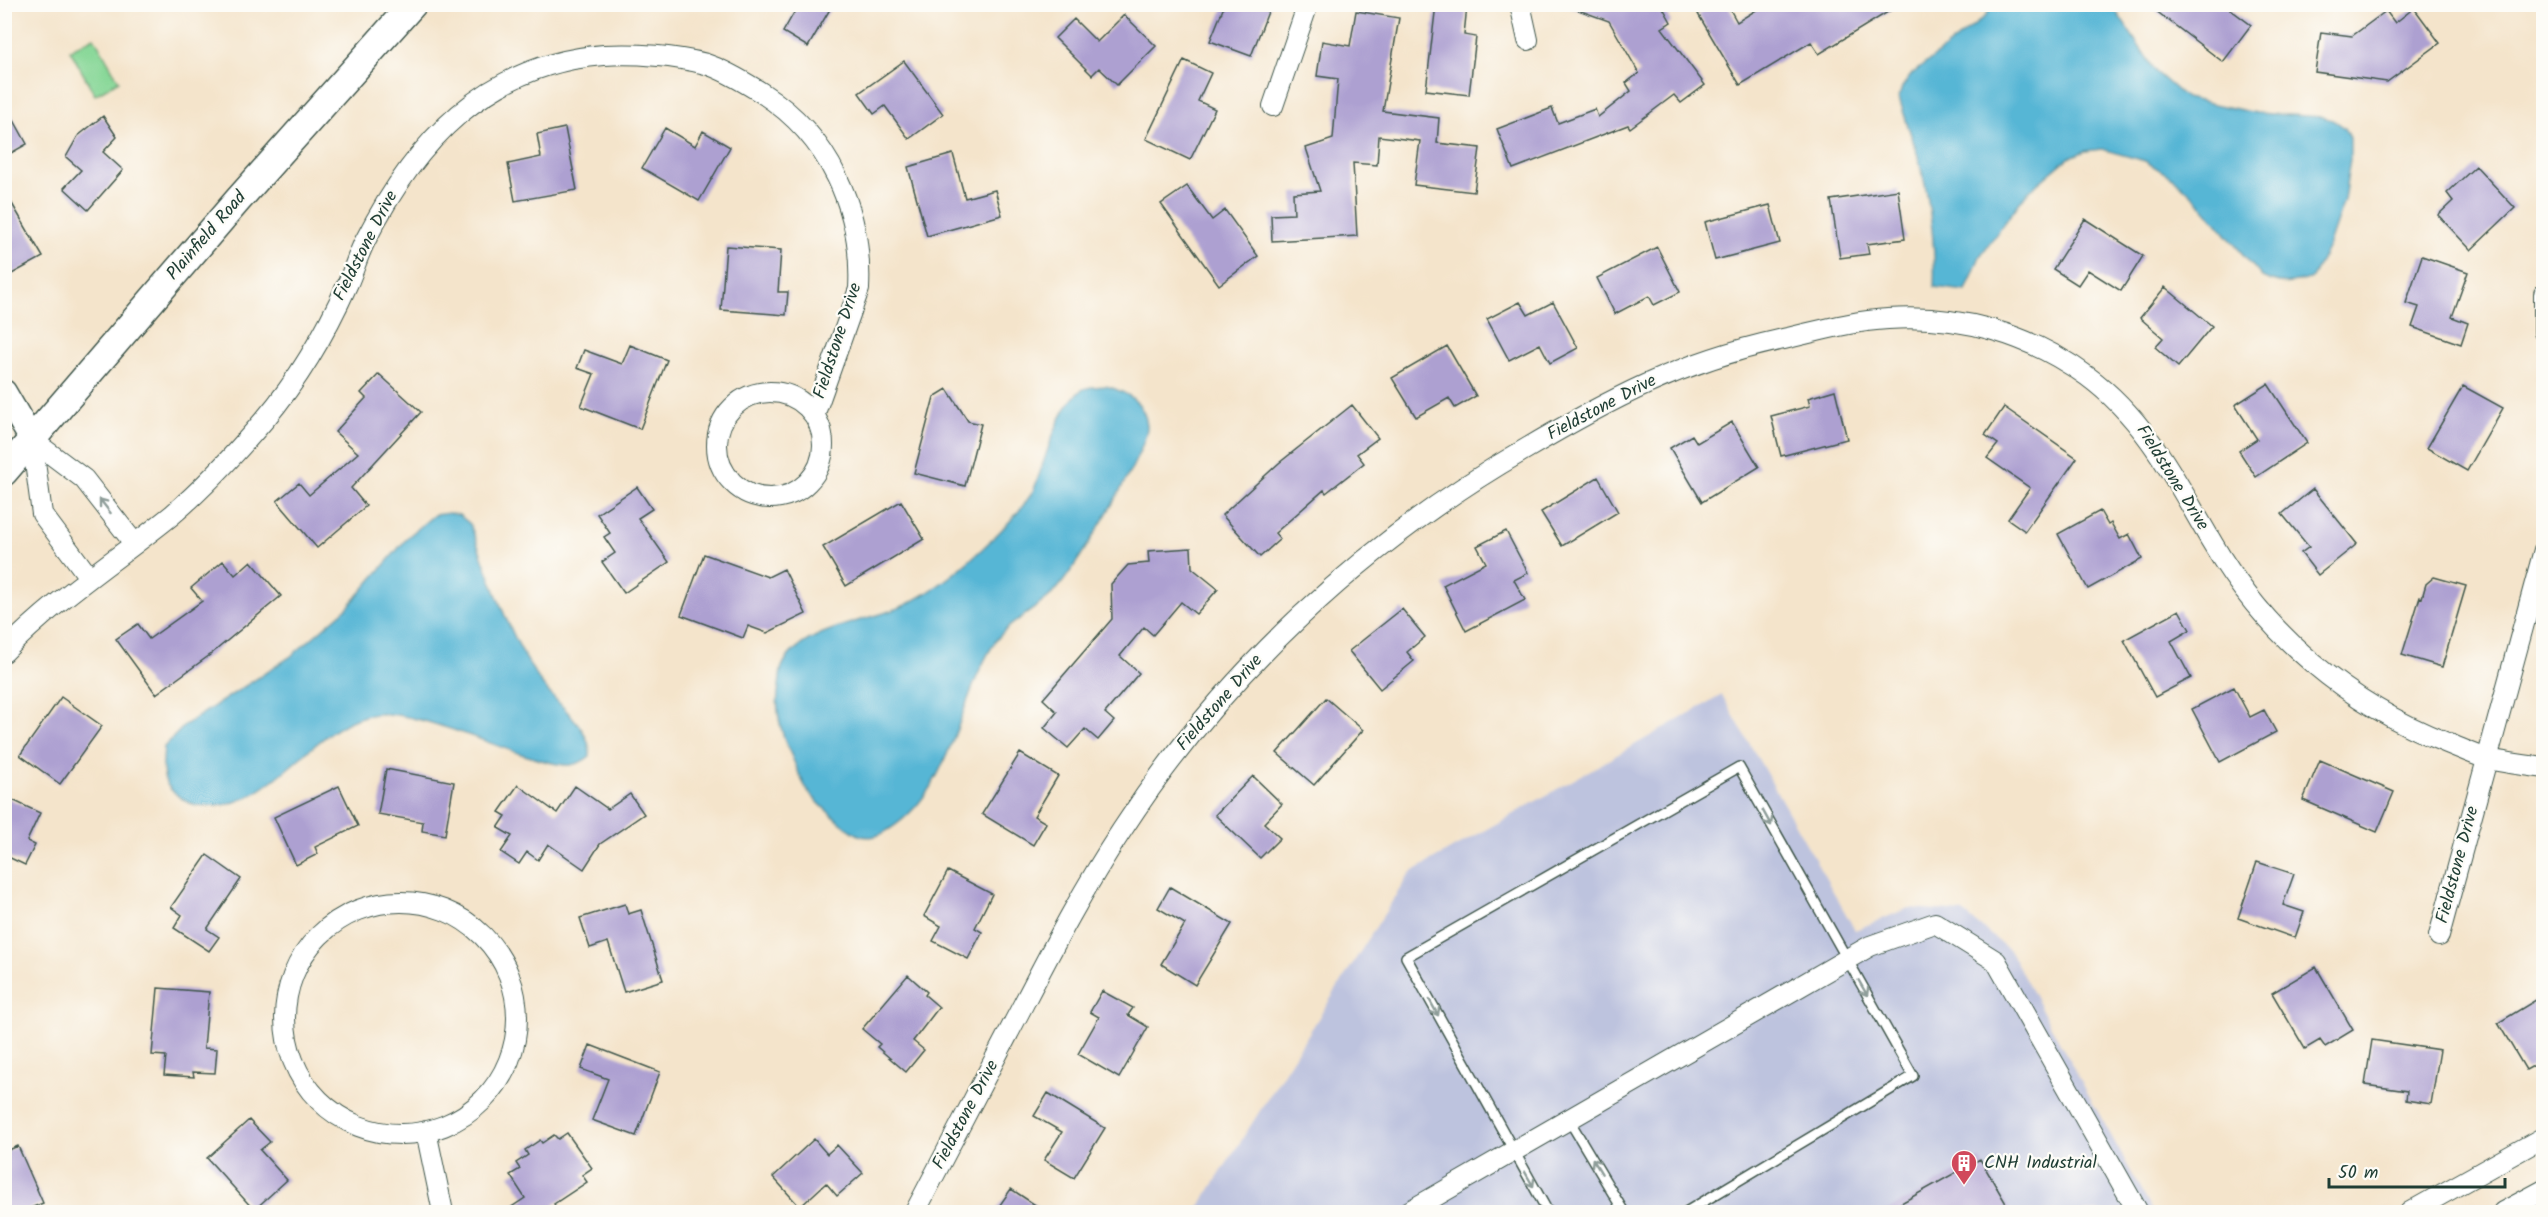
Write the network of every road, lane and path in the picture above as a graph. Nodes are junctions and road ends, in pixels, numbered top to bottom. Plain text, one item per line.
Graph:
1 (413, 4) edge
2 (1308, 4) edge
3 (1520, 4) edge
4 (1528, 40) dead end
5 (1273, 106) dead end
6 (2544, 294) edge
7 (2544, 332) edge
8 (4, 392) edge
9 (815, 413) junction
10 (32, 440) junction
11 (4, 472) edge
12 (134, 543) junction
13 (2544, 550) edge
14 (88, 577) junction
15 (4, 652) edge
16 (2487, 758) junction
17 (2544, 768) edge
18 (2439, 936) dead end
19 (1847, 959) junction
20 (1569, 1120) junction
21 (426, 1131) junction
22 (2544, 1137) edge
23 (1513, 1152) junction
24 (2544, 1190) edge
25 (442, 1212) edge
26 (915, 1212) edge
27 (1408, 1212) edge
28 (1548, 1212) edge
29 (1624, 1212) edge
30 (1686, 1212) edge
31 (2138, 1212) edge
32 (2410, 1212) edge
33 (2503, 1212) edge

1 - 10 main road, Plainfield Road
2 - 5 street
3 - 4 street
6 - 7 street
8 - 10 street
9 - 9 street, Fieldstone Drive
9 - 12 street, Fieldstone Drive
10 - 11 main road, Plainfield Road
12 -> 10 street
10 - 14 street
12 - 14 street, Fieldstone Drive
13 - 16 street
14 - 15 street, Fieldstone Drive
16 - 17 street, Fieldstone Drive
16 - 18 street, Fieldstone Drive
16 - 26 street, Fieldstone Drive
19 - 20 street
19 - 23 lane
19 -> 30 lane
19 - 31 street
20 - 23 street
29 -> 20 lane
21 - 21 street
21 - 25 street
22 - 32 street
23 - 27 street
23 -> 28 lane
24 - 33 street

